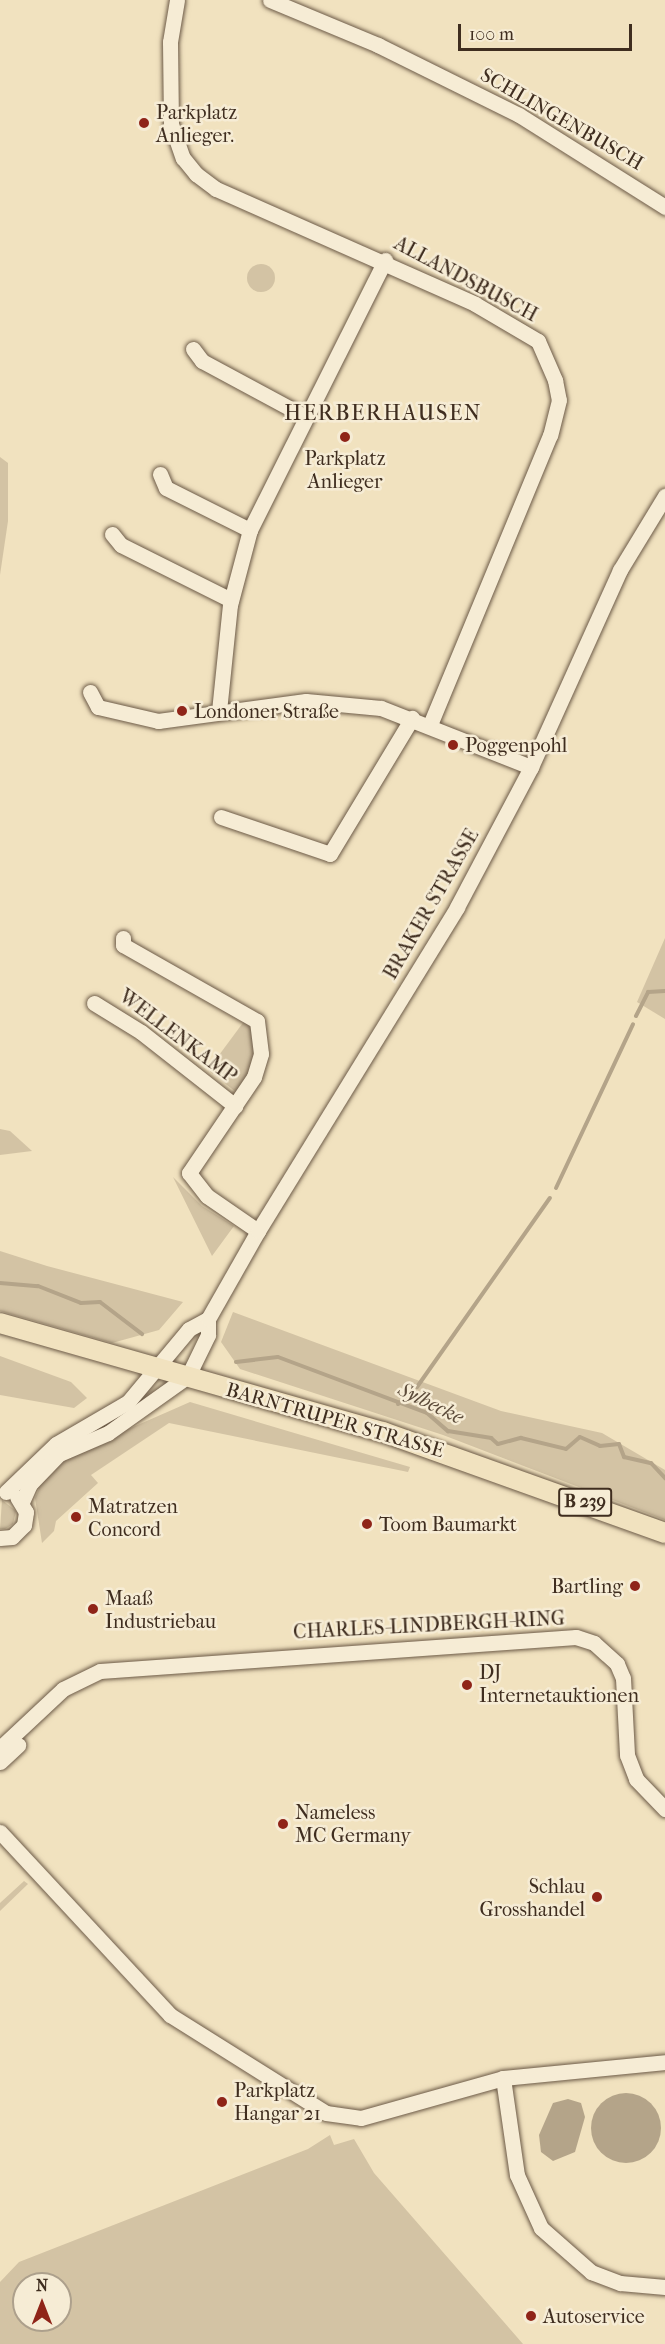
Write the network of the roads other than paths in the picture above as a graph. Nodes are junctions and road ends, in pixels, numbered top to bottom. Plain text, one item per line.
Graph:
1 (177, 0) edge
2 (270, 0) edge
3 (665, 207) edge
4 (385, 260) junction
5 (193, 350) dead end
6 (304, 416) junction
7 (160, 474) dead end
8 (665, 496) edge
9 (250, 530) junction
10 (112, 534) dead end
11 (231, 600) junction
12 (90, 692) dead end
13 (219, 711) junction
14 (412, 718) junction
15 (430, 725) junction
16 (531, 766) junction
17 (221, 817) dead end
18 (123, 938) dead end
19 (94, 1003) dead end
20 (235, 1106) junction
21 (258, 1231) junction
22 (208, 1319) junction
23 (0, 1323) edge
24 (158, 1369) junction
25 (188, 1376) junction
26 (3, 1492) edge
27 (22, 1502) junction
28 (665, 1533) edge
29 (0, 1538) edge
30 (111, 1671) junction
31 (0, 1748) edge
32 (0, 1762) edge
33 (665, 1809) edge
34 (0, 1832) edge
35 (665, 2062) edge
36 (503, 2078) junction
37 (665, 2288) edge

1 - 4 street, ALLANDSBUSCH
2 - 3 street, SCHLINGENBUSCH
4 - 6 street
4 - 15 street, ALLANDSBUSCH
5 - 6 street
6 - 9 street
7 - 9 street
8 - 16 street, BRAKER STRASSE
9 - 11 street
10 - 11 street
11 - 13 street
12 - 13 street
13 - 14 street
14 - 15 street
14 - 17 street
15 - 16 street
16 - 21 street, BRAKER STRASSE
18 - 20 street, WELLENKAMP
19 - 20 street, WELLENKAMP
20 - 21 street, WELLENKAMP
21 - 22 street, BRAKER STRASSE
22 - 24 street, BRAKER STRASSE
22 - 25 street, BRAKER STRASSE
23 - 24 main road, BARNTRUPER STRASSE / B 239
24 - 25 main road, BARNTRUPER STRASSE / B 239
24 - 26 street, BRAKER STRASSE
25 - 27 street
25 - 28 main road, BARNTRUPER STRASSE / B 239
26 - 27 street
27 - 29 street
30 - 31 street, CHARLES-LINDBERGH-RING
30 - 32 street, CHARLES-LINDBERGH-RING
30 - 33 street, CHARLES-LINDBERGH-RING
34 - 36 street
35 - 36 street
36 - 37 street

